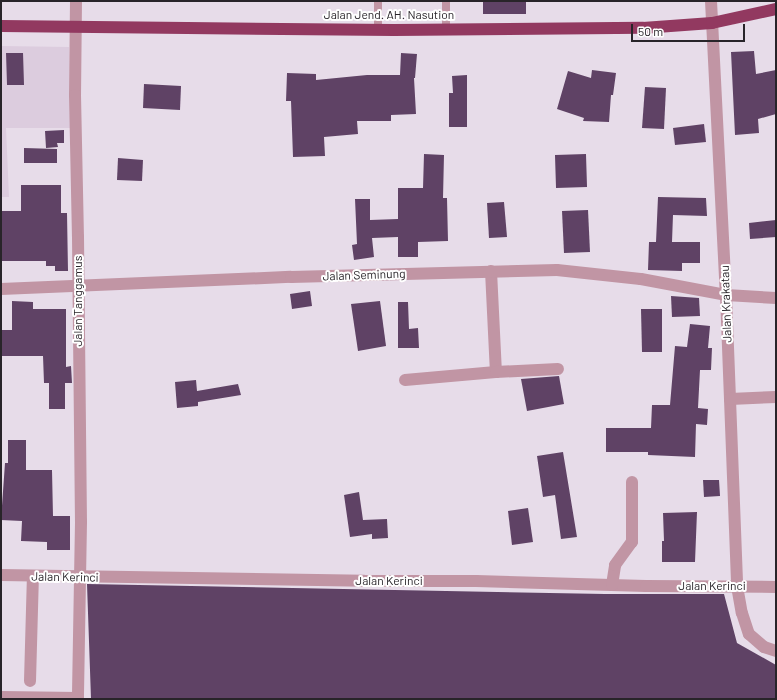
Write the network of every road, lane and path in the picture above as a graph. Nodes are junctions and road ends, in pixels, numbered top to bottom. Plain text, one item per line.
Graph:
1 (76, 1) edge
2 (378, 1) edge
3 (446, 1) edge
4 (711, 1) edge
5 (776, 9) edge
6 (712, 23) junction
7 (76, 25) junction
8 (1, 26) edge
9 (378, 29) junction
10 (446, 29) junction
11 (491, 271) junction
12 (78, 287) junction
13 (1, 289) edge
14 (726, 295) junction
15 (776, 298) edge
16 (558, 369) dead end
17 (496, 372) junction
18 (405, 380) dead end
19 (776, 397) edge
20 (730, 399) junction
21 (632, 482) dead end
22 (1, 576) edge
23 (33, 576) junction
24 (80, 578) junction
25 (612, 585) junction
26 (737, 586) junction
27 (776, 587) edge
28 (776, 651) edge
29 (30, 681) dead end
30 (1, 697) edge
31 (78, 698) edge

1 - 7 street, Jalan Tanggamus
2 - 9 lane
3 - 10 lane
4 - 6 street, Jalan Krakatau
5 - 6 highway, Jalan Jend. AH. Nasution
6 - 10 highway, Jalan Jend. AH. Nasution
6 - 14 street, Jalan Krakatau
7 - 8 highway, Jalan Jend. AH. Nasution
7 - 9 highway, Jalan Jend. AH. Nasution
7 - 12 street, Jalan Tanggamus
9 - 10 highway, Jalan Jend. AH. Nasution
11 - 12 street, Jalan Seminung
11 - 14 street, Jalan Seminung
11 - 17 street
12 - 13 street, Jalan Seminung
12 - 24 street, Jalan Tanggamus
14 - 15 street, Jalan Seminung
14 - 20 street, Jalan Krakatau
16 - 17 street
17 - 18 street
19 - 20 street
20 - 26 street, Jalan Krakatau
21 - 25 street
22 - 23 street, Jalan Kerinci
23 - 24 street, Jalan Kerinci
23 - 29 street
24 - 25 street, Jalan Kerinci
24 - 31 street, Jalan Tanggamus
25 - 26 street, Jalan Kerinci
26 - 27 street, Jalan Kerinci
26 - 28 street, Jalan Krakatau
30 - 31 street

